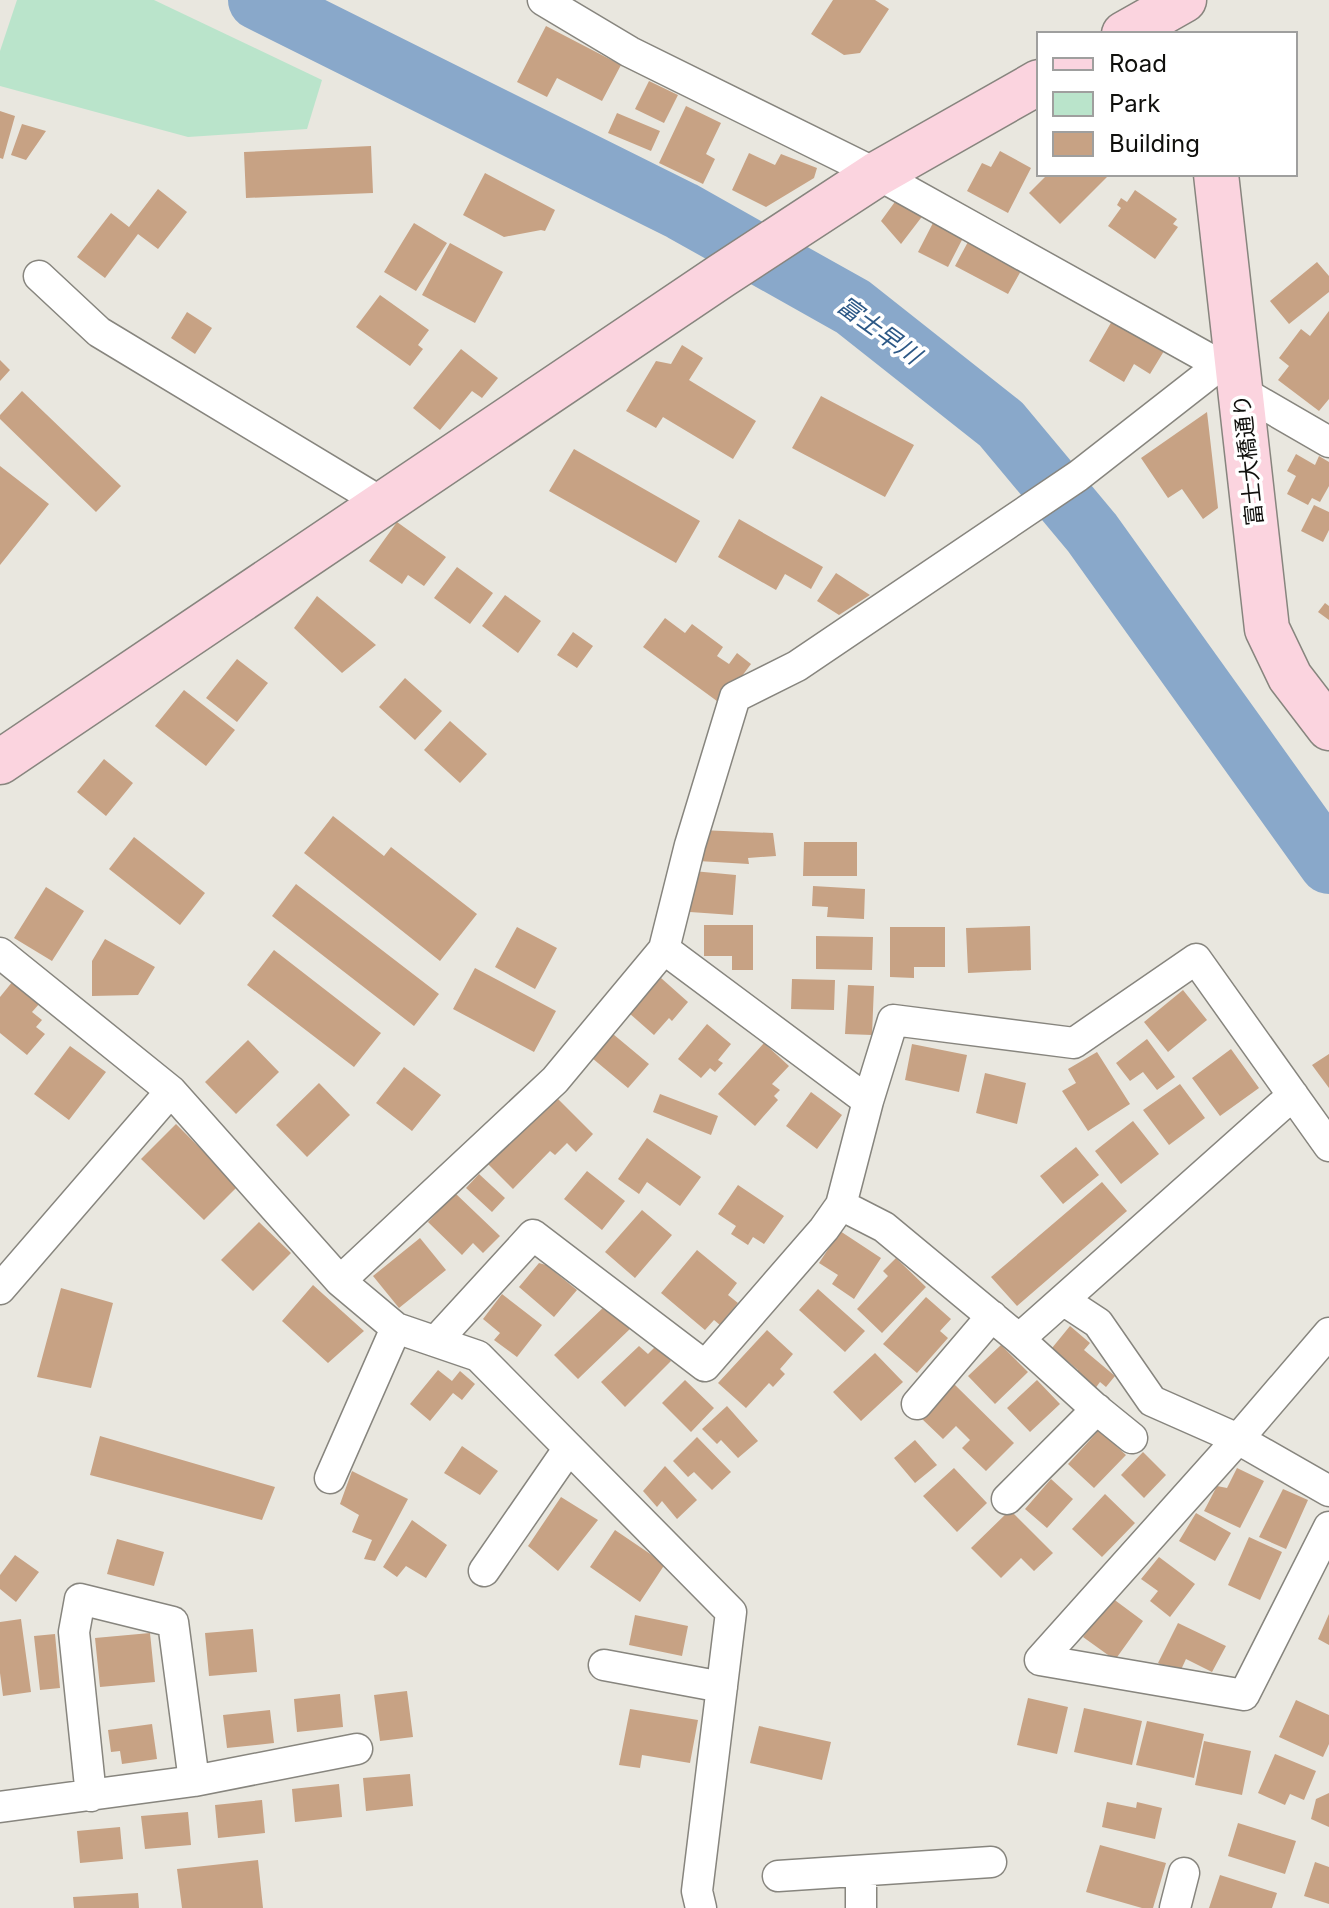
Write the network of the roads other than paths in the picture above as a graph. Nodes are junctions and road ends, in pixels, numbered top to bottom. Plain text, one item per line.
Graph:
1 (543, 0) edge
2 (1184, 0) edge
3 (1196, 0) edge
4 (1128, 32) edge
5 (1200, 32) edge
6 (1037, 83) edge
7 (877, 174) junction
8 (1216, 176) edge
9 (39, 276) dead end
10 (1233, 373) junction
11 (1329, 442) edge
12 (384, 504) junction
13 (1329, 728) edge
14 (0, 762) edge
15 (664, 949) junction
16 (0, 953) edge
17 (171, 1091) junction
18 (1293, 1095) junction
19 (868, 1101) junction
20 (1329, 1146) edge
21 (841, 1205) junction
22 (340, 1281) junction
23 (0, 1289) edge
24 (1063, 1300) junction
25 (992, 1316) junction
26 (396, 1328) junction
27 (1329, 1333) edge
28 (1019, 1339) junction
29 (436, 1341) junction
30 (917, 1404) dead end
31 (1097, 1409) junction
32 (1132, 1438) dead end
33 (1238, 1439) junction
34 (569, 1448) junction
35 (330, 1478) dead end
36 (1329, 1491) edge
37 (1007, 1499) dead end
38 (1329, 1527) edge
39 (484, 1571) dead end
40 (604, 1665) dead end
41 (722, 1687) junction
42 (357, 1749) dead end
43 (194, 1781) junction
44 (91, 1796) junction
45 (0, 1807) edge
46 (991, 1862) dead end
47 (861, 1871) junction
48 (1184, 1873) dead end
49 (778, 1876) dead end
50 (701, 1908) edge
51 (861, 1908) edge
52 (1175, 1908) edge

1 - 7 street
2 - 4 street
3 - 5 street
6 - 7 street
7 - 10 street
7 - 12 street
8 - 10 street, 富士大橋通り
9 - 12 street
10 - 11 street
10 - 13 street, 富士大橋通り
10 - 15 street
12 - 14 street
15 - 19 street
15 - 22 street
16 - 17 street
17 - 22 street
17 - 23 street
18 - 19 street
18 - 20 street
18 - 24 street
19 - 21 street
21 - 25 street
21 - 29 street
22 - 26 street
24 - 28 street
24 - 33 street
25 - 28 street
25 - 30 street
26 - 29 street
26 - 35 street
27 - 33 street
28 - 31 street
29 - 34 street
31 - 32 street
31 - 37 street
33 - 36 street
33 - 38 street
34 - 39 street
34 - 41 street
40 - 41 street
41 - 50 street
42 - 43 street
43 - 44 street
43 - 44 street
44 - 45 street
46 - 47 street
47 - 49 street
47 - 51 street
48 - 52 street

